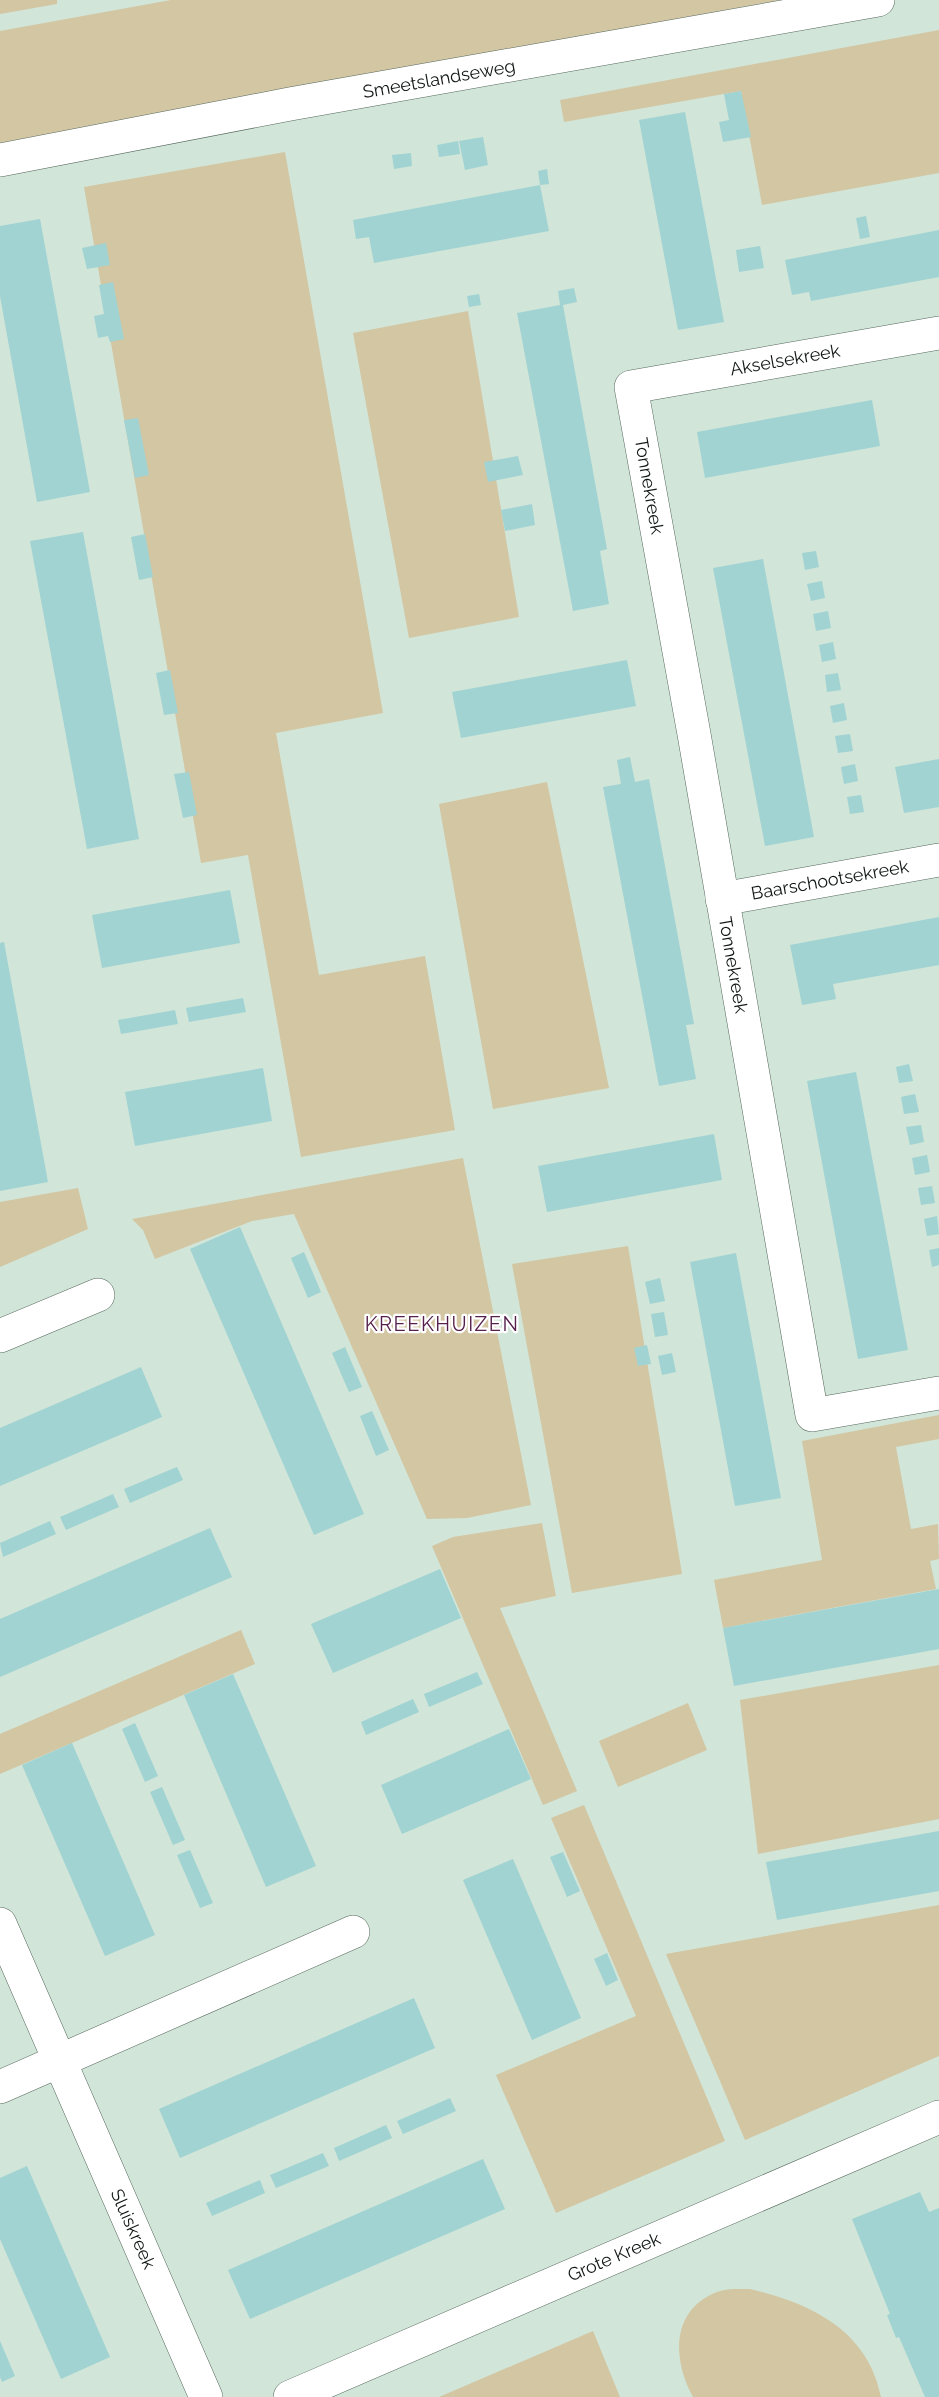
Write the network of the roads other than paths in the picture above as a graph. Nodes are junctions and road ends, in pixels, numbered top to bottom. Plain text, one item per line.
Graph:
1 (878, 0) edge
2 (0, 160) edge
3 (939, 333) edge
4 (631, 387) joint
5 (939, 860) edge
6 (722, 899) junction
7 (98, 1295) dead end
8 (0, 1336) edge
9 (939, 1393) edge
10 (0, 1924) edge
11 (353, 1932) dead end
12 (59, 2061) junction
13 (0, 2086) edge
14 (939, 2117) edge
15 (206, 2397) edge
16 (290, 2397) edge

1 - 2 street, Smeetslandseweg
3 - 4 street, Akselsekreek
4 - 6 street, Tonnekreek
5 - 6 street, Baarschootsekreek
6 - 9 street, Tonnekreek
7 - 8 street
10 - 12 street, Sluiskreek
11 - 12 street
12 - 13 street
12 - 15 street, Sluiskreek
14 - 16 street, Grote Kreek

